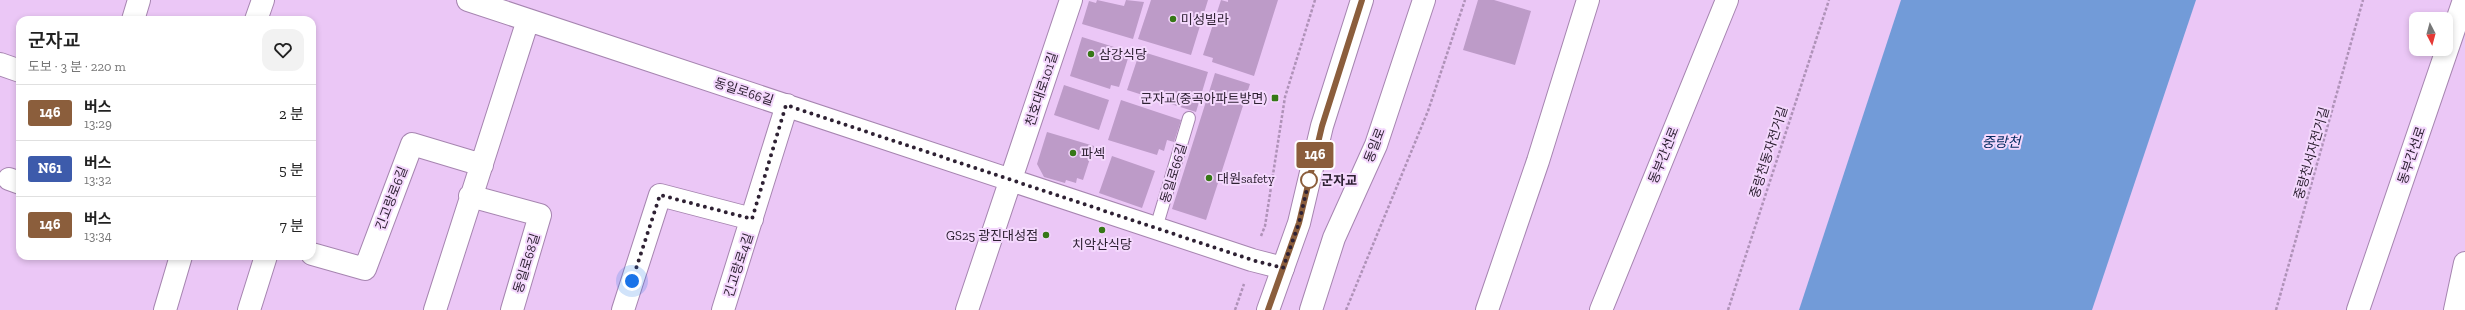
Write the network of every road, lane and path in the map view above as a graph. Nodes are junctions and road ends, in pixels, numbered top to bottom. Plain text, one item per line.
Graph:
1 (139, 0) edge
2 (263, 0) edge
3 (468, 0) edge
4 (1071, 0) edge
5 (1315, 0) edge
6 (1362, 0) edge
7 (1424, 0) edge
8 (1465, 0) edge
9 (1588, 0) edge
10 (1596, 0) edge
11 (1727, 0) edge
12 (1829, 0) edge
13 (2364, 0) edge
14 (2464, 0) edge
15 (134, 16) edge
16 (257, 16) edge
17 (528, 20) junction
18 (1582, 27) junction
19 (0, 64) edge
20 (16, 70) edge
21 (786, 105) junction
22 (1189, 118) dead end
23 (482, 165) junction
24 (1011, 179) junction
25 (470, 196) junction
26 (752, 219) junction
27 (1156, 228) junction
28 (316, 255) edge
29 (180, 260) edge
30 (265, 260) edge
31 (1252, 260) junction
32 (2465, 263) edge
33 (1283, 268) junction
34 (2460, 299) edge
35 (166, 310) edge
36 (249, 310) edge
37 (435, 310) edge
38 (512, 310) edge
39 (623, 310) edge
40 (723, 310) edge
41 (967, 310) edge
42 (1235, 310) edge
43 (1268, 310) edge
44 (1311, 310) edge
45 (1346, 310) edge
46 (1487, 310) edge
47 (1601, 310) edge
48 (1728, 310) edge
49 (2276, 310) edge
50 (2358, 310) edge

1 - 15 main road
2 - 16 main road
3 - 17 main road, 동일로66길
4 - 24 main road, 천호대로101길
5 - 31 path
6 - 33 main road
7 - 44 main road, 동일로
8 - 45 path
9 - 18 main road
10 - 18 main road
11 - 47 main road, 동부간선로
12 - 48 path, 중랑천동자전거길
13 - 49 path, 중랑천서자전거길
14 - 50 main road, 동부간선로
17 - 21 main road, 동일로66길
17 - 23 main road
18 - 46 main road
19 - 20 main road
21 - 24 main road, 동일로66길
21 - 26 main road, 긴고랑로4길
22 - 27 lane, 동일로66길
23 - 25 main road
23 - 28 main road, 긴고랑로6길
24 - 27 main road, 동일로66길
24 - 41 main road, 천호대로101길
25 - 37 main road
25 - 38 main road, 동일로68길
26 - 39 main road, 긴고랑로4길
26 - 40 main road, 긴고랑로4길
27 - 31 main road, 동일로66길
29 - 35 main road
30 - 36 main road
31 - 33 main road, 동일로66길
31 - 42 path
32 - 34 main road
33 - 43 main road

